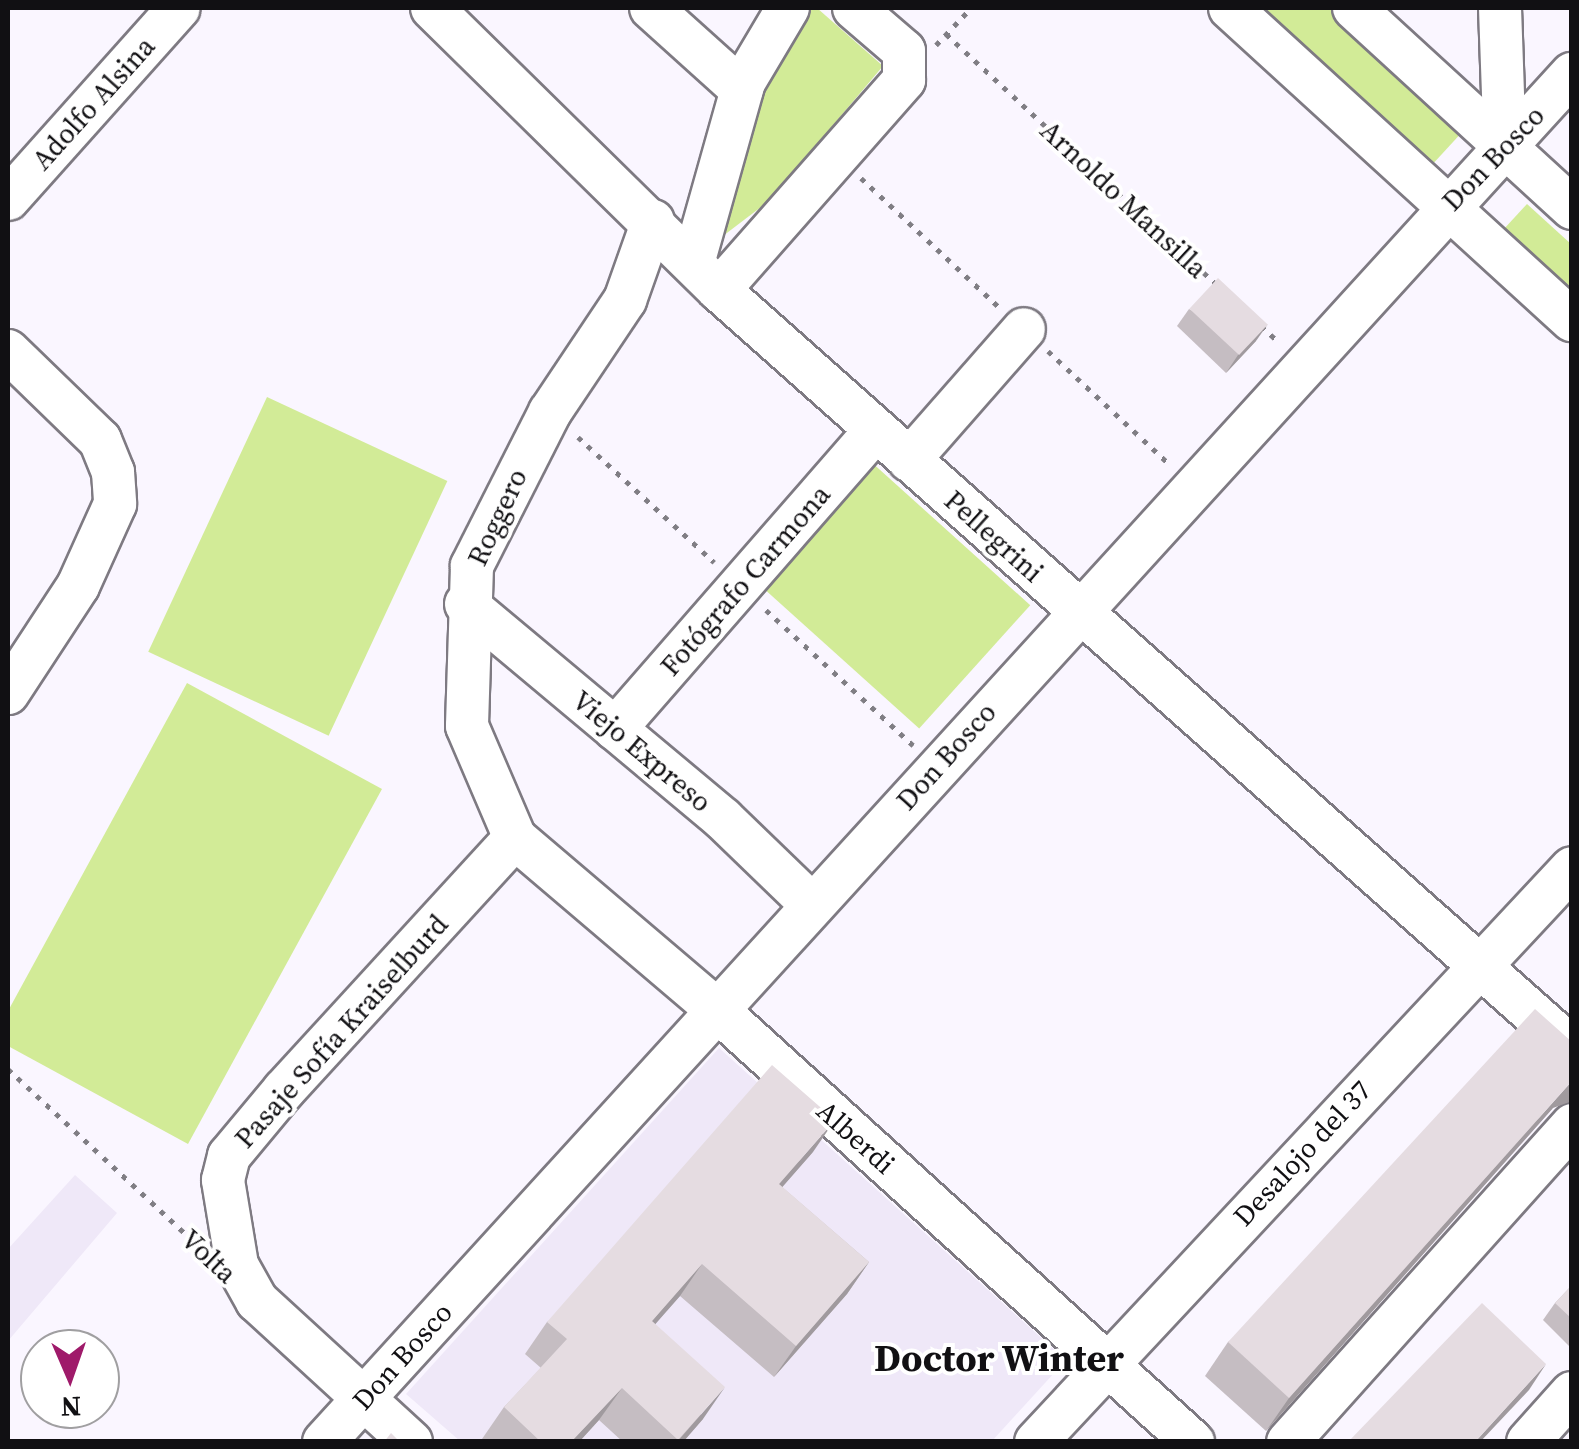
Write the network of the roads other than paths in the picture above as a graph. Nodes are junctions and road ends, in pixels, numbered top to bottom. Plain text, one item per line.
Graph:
1 (179, 8) edge
2 (432, 8) edge
3 (651, 8) edge
4 (788, 8) edge
5 (854, 8) edge
6 (1230, 8) edge
7 (1354, 8) edge
8 (1500, 8) edge
9 (1572, 74) edge
10 (742, 90) junction
11 (1505, 148) junction
12 (8, 199) edge
13 (1446, 206) junction
14 (1572, 208) edge
15 (654, 220) junction
16 (706, 275) junction
17 (1572, 320) edge
18 (1024, 330) dead end
19 (8, 351) edge
20 (876, 430) junction
21 (909, 460) junction
22 (466, 604) junction
23 (1078, 611) junction
24 (8, 692) edge
25 (614, 729) junction
26 (515, 838) junction
27 (1572, 868) edge
28 (811, 904) junction
29 (1478, 962) junction
30 (717, 1010) junction
31 (1572, 1048) edge
32 (1572, 1125) edge
33 (258, 1302) joint
34 (1106, 1364) junction
35 (1572, 1393) edge
36 (363, 1398) junction
37 (324, 1442) edge
38 (411, 1442) edge
39 (1036, 1442) edge
40 (1192, 1442) edge
41 (1288, 1442) edge
42 (1528, 1442) edge

1 - 12 street, Adolfo Alsina
2 - 15 street, Pellegrini
3 - 10 street
4 - 10 street
5 - 16 street
6 - 13 street
7 - 11 street
8 - 11 street
9 - 11 street, Don Bosco
10 - 16 street
11 - 13 street, Don Bosco
11 - 14 street
13 - 17 street
13 - 23 street, Don Bosco
15 - 16 street, Pellegrini
15 - 22 street, Roggero
16 - 20 street, Pellegrini
18 - 21 street
19 - 24 street
20 - 21 street, Pellegrini
20 - 25 street, Fotógrafo Carmona
21 - 23 street, Pellegrini
22 - 25 street, Viejo Expreso
22 - 26 street, Roggero
23 - 28 street, Don Bosco
23 - 29 street, Pellegrini
25 - 28 street, Viejo Expreso
26 - 30 street, Alberdi
26 - 33 street, Pasaje Sofía Kraiselburd
27 - 29 street, Desalojo del 37
28 - 30 street, Don Bosco
29 - 31 street, Pellegrini
29 - 34 street, Desalojo del 37
30 - 34 street, Alberdi
30 - 36 street, Don Bosco
32 - 41 street
33 - 36 street, Volta
34 - 39 street, Desalojo del 37
34 - 40 street, Alberdi
35 - 42 street
36 - 37 street, Don Bosco
36 - 38 street, Volta

